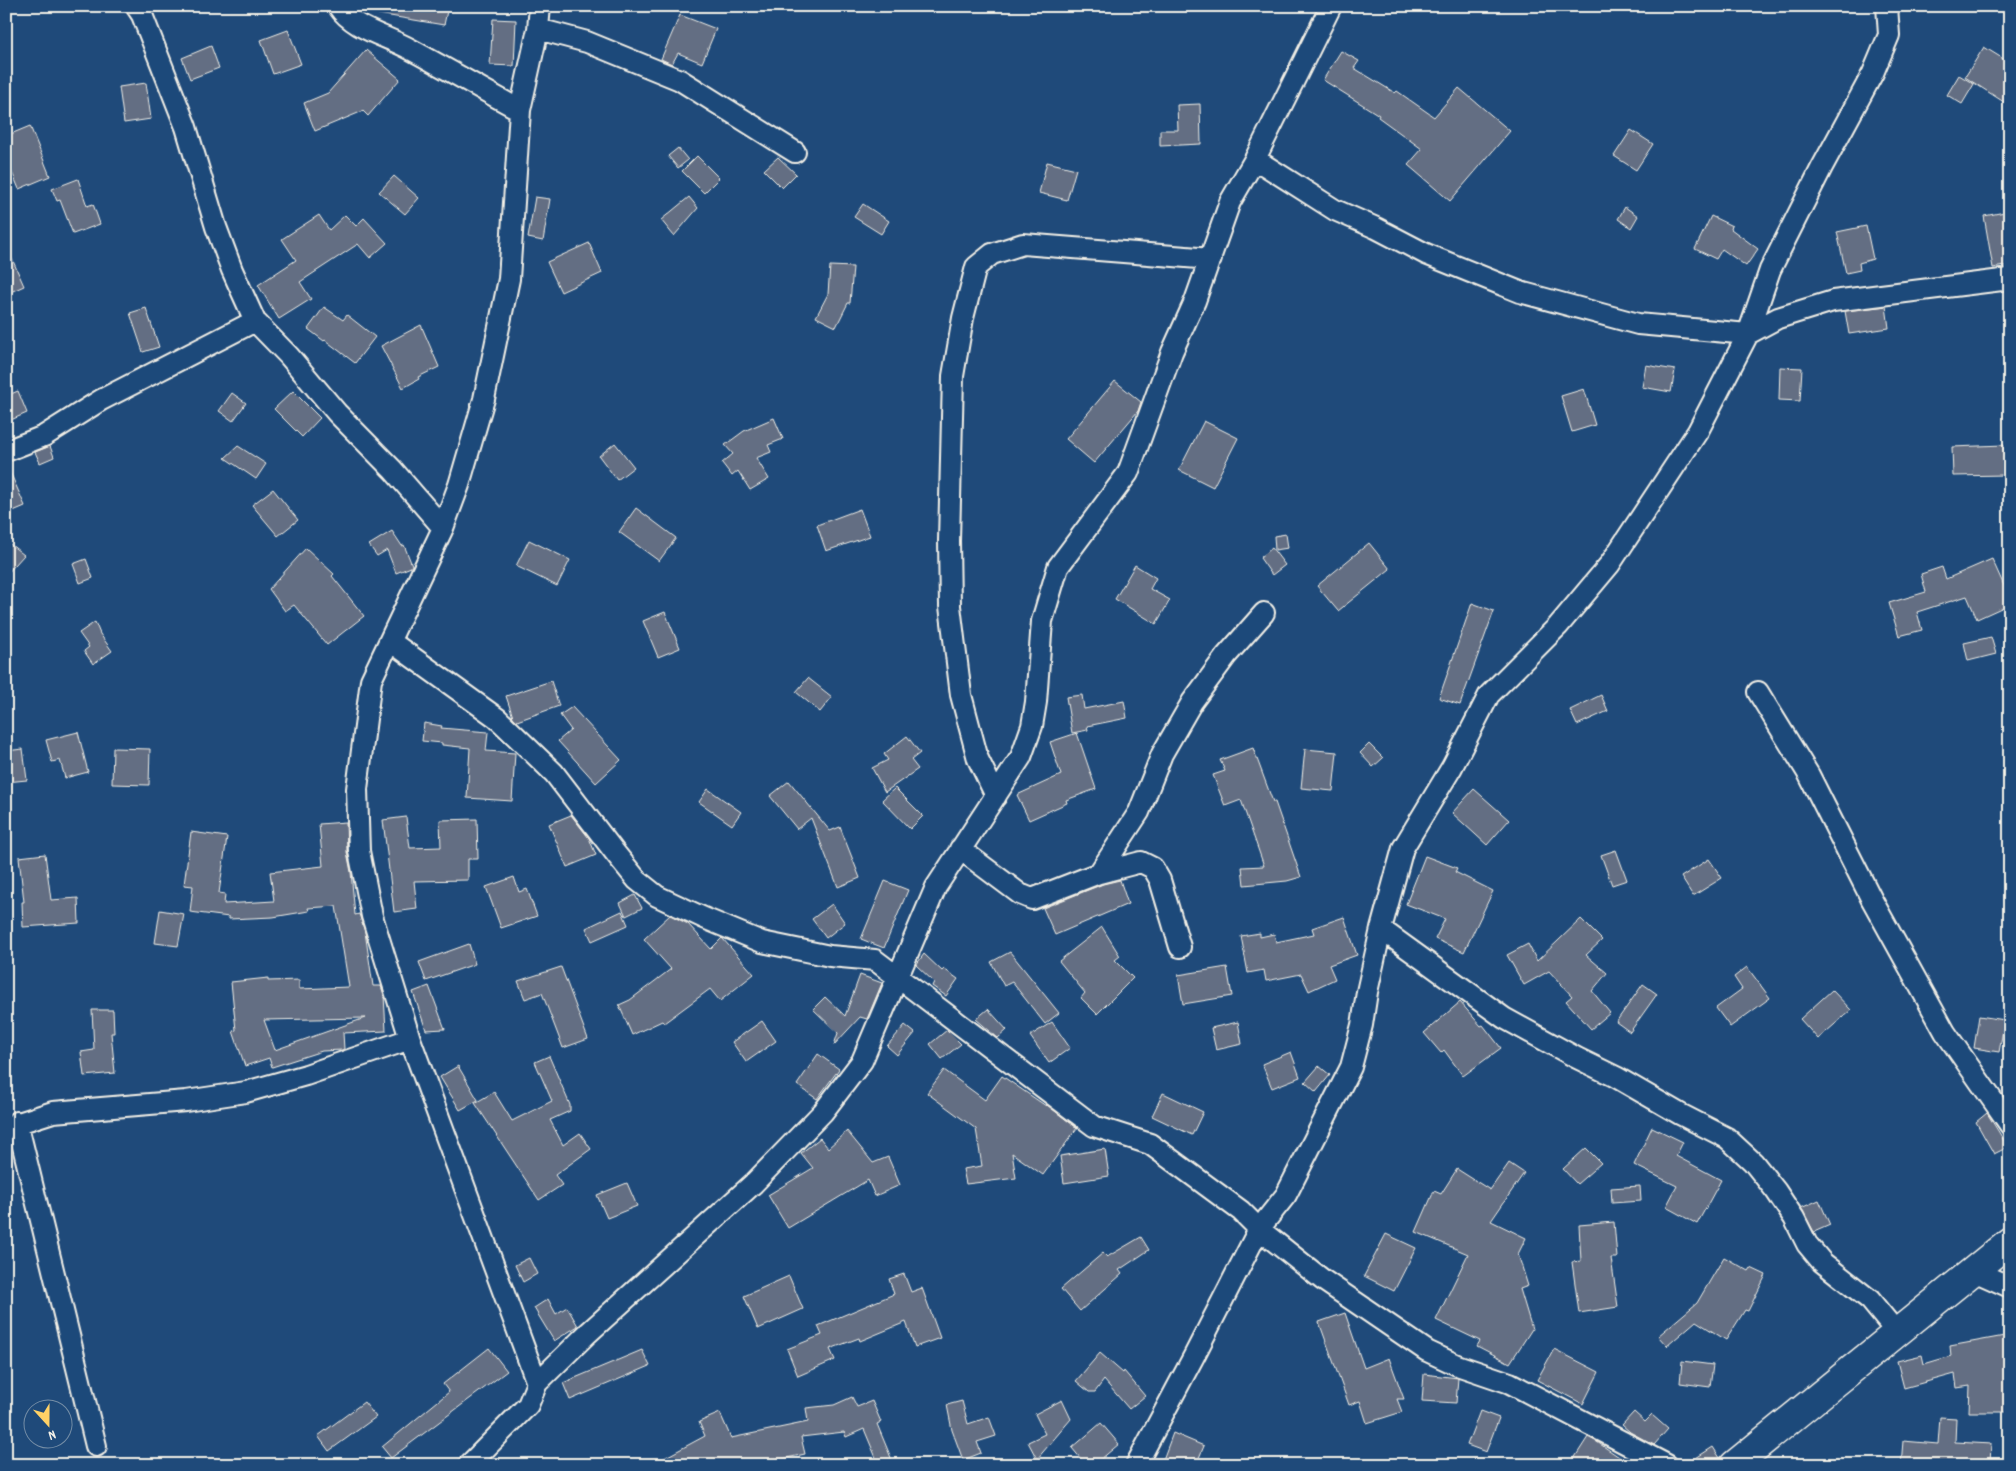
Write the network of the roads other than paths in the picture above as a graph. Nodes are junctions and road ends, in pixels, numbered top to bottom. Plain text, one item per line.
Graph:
1 (136, 6) edge
2 (338, 6) edge
3 (540, 6) edge
4 (1330, 6) edge
5 (1887, 6) edge
6 (538, 29) junction
7 (520, 110) junction
8 (795, 152) dead end
9 (1254, 159) junction
10 (1211, 259) junction
11 (2010, 278) edge
12 (255, 321) junction
13 (1748, 334) junction
14 (6, 451) edge
15 (443, 528) junction
16 (1264, 613) dead end
17 (390, 641) junction
18 (1758, 692) dead end
19 (996, 796) junction
20 (960, 849) junction
21 (1099, 873) junction
22 (1381, 929) junction
23 (1180, 947) dead end
24 (899, 976) junction
25 (410, 1039) junction
26 (12, 1125) edge
27 (2010, 1125) edge
28 (1259, 1229) junction
29 (2010, 1241) edge
30 (1974, 1271) junction
31 (2010, 1287) edge
32 (1897, 1333) junction
33 (537, 1383) junction
34 (96, 1446) dead end
35 (469, 1465) edge
36 (1136, 1465) edge
37 (1667, 1465) edge
38 (1734, 1465) edge

1 - 12 street
2 - 7 street
3 - 6 street
4 - 9 street
5 - 13 street
6 - 7 street
6 - 8 street
7 - 15 street
9 - 10 street
9 - 13 street
10 - 19 street
10 - 19 street
11 - 13 street
12 - 14 street
12 - 15 street
13 - 22 street
15 - 17 street
16 - 21 street
17 - 24 street
17 - 25 street
18 - 27 street
19 - 20 street
20 - 21 street
20 - 24 street
21 - 23 street
22 - 28 street
22 - 32 street
24 - 28 street
24 - 33 street
25 - 26 street
25 - 33 street
26 - 34 street
28 - 36 street
28 - 37 street
29 - 30 street
30 - 31 street
30 - 32 street
32 - 38 street
33 - 35 street

